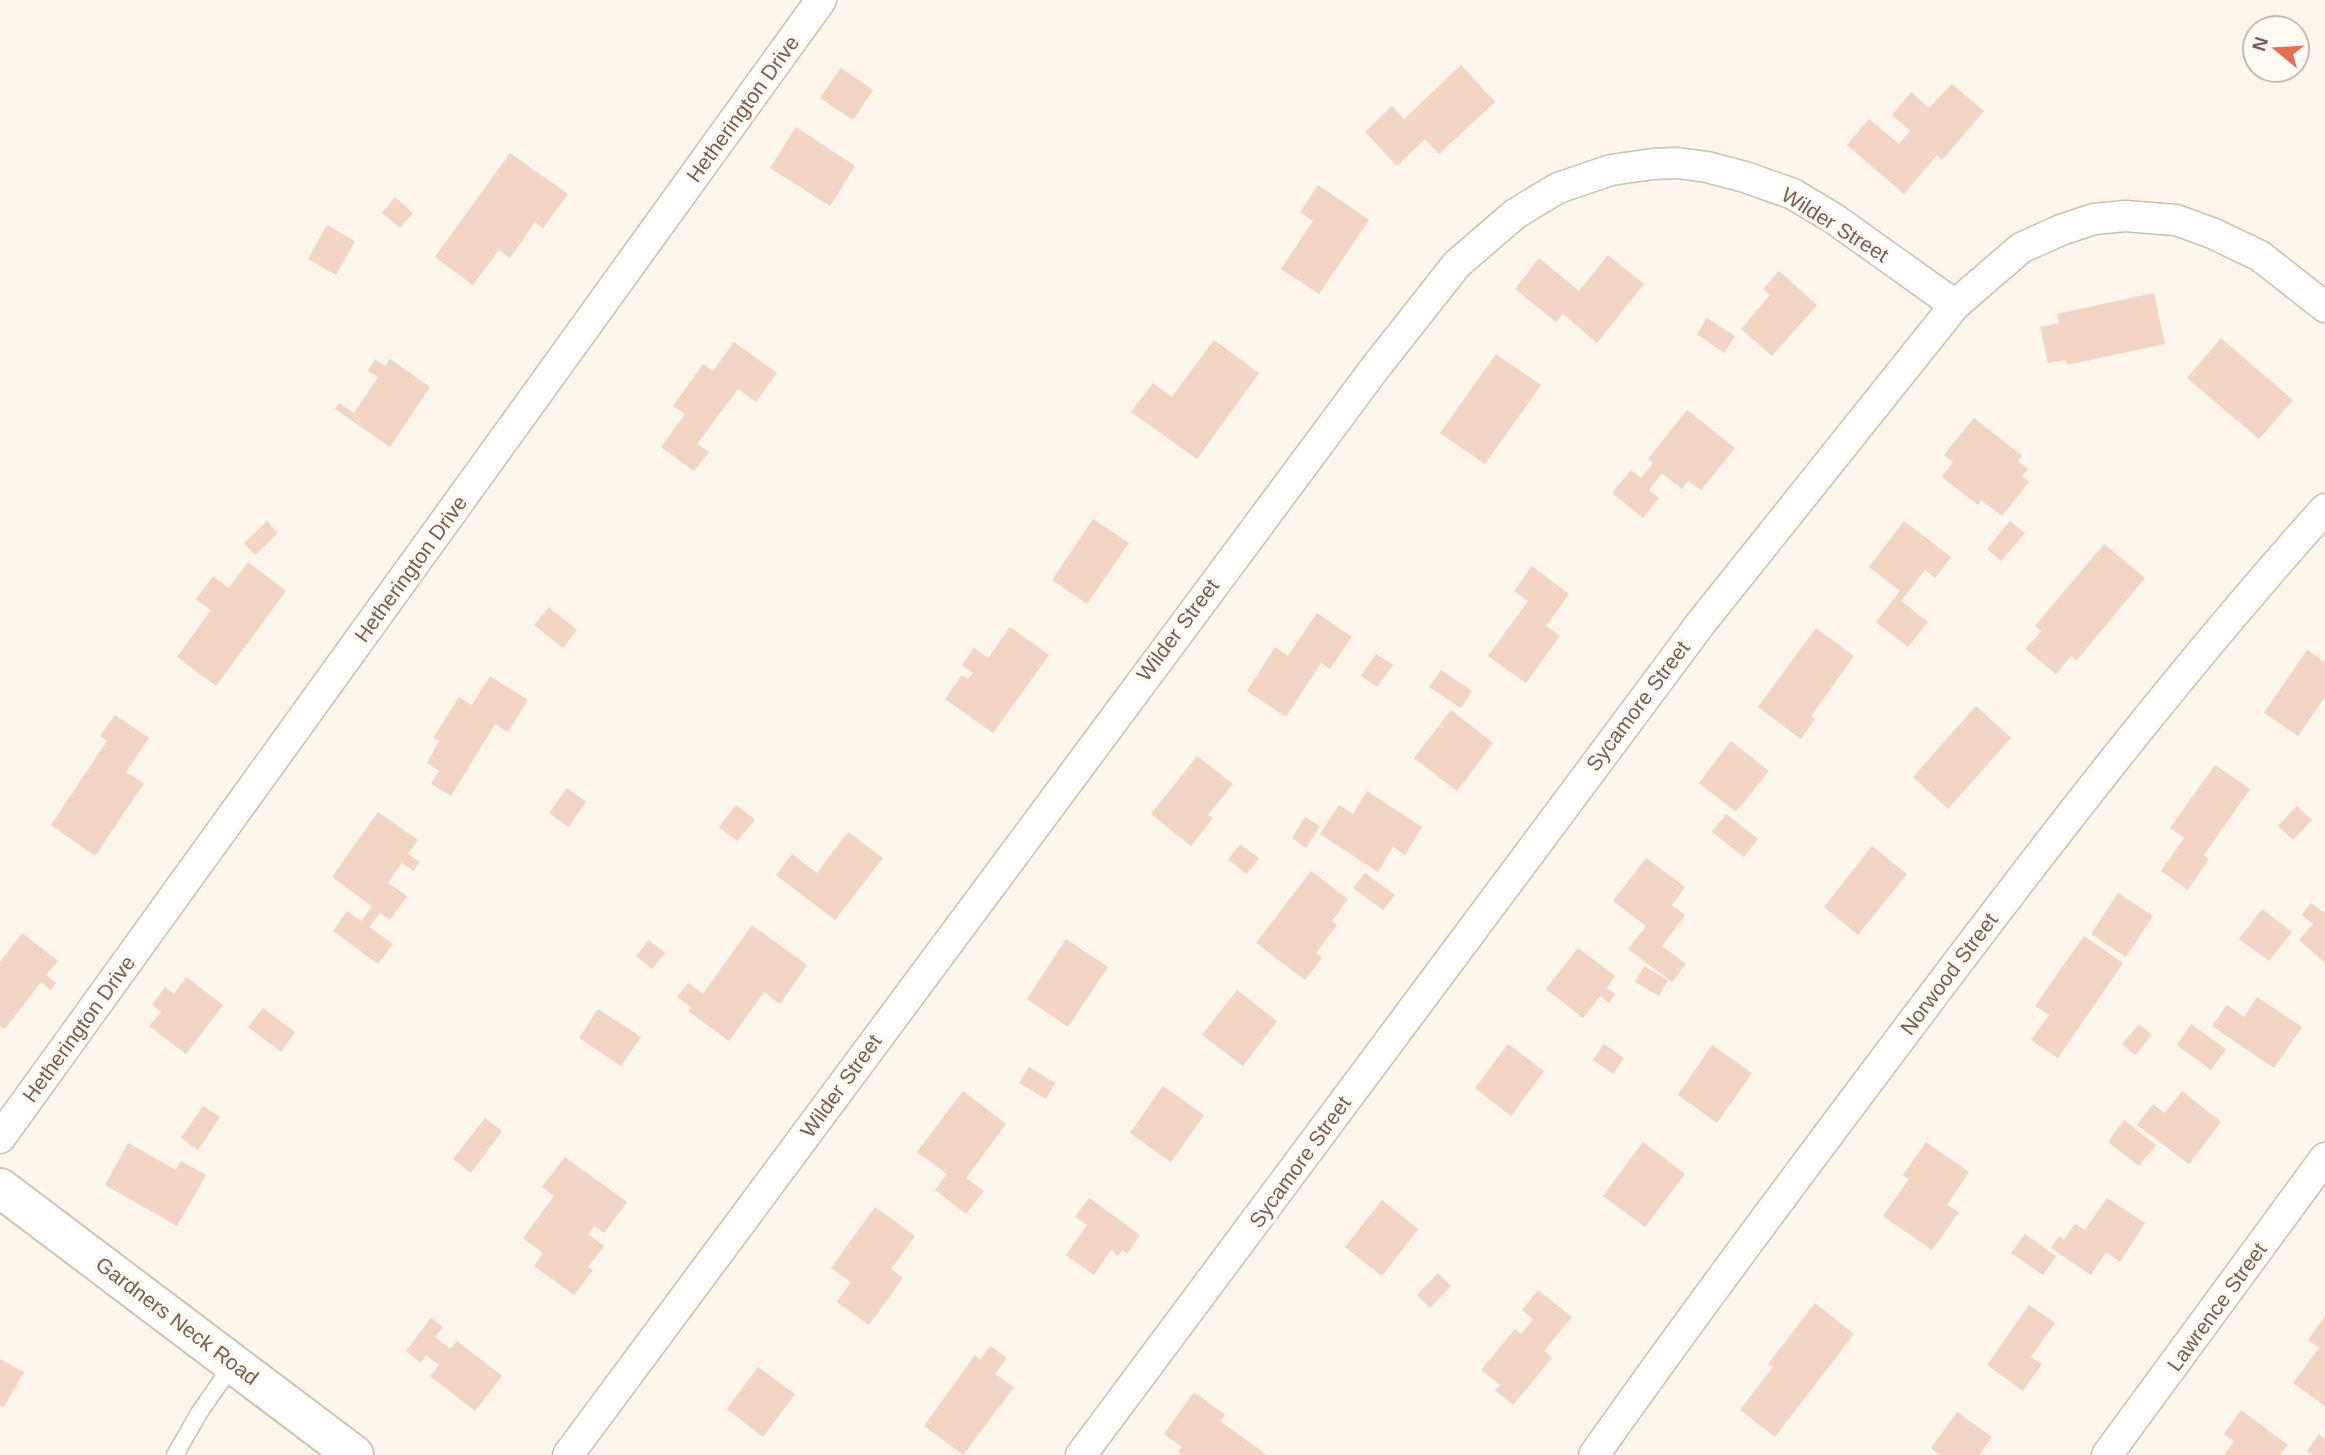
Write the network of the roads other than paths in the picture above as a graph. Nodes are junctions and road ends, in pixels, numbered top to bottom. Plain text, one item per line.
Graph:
1 (821, 0) edge
2 (1955, 304) junction
3 (2325, 307) edge
4 (2325, 509) edge
5 (0, 1138) edge
6 (2325, 1158) edge
7 (0, 1188) edge
8 (233, 1364) junction
9 (175, 1455) edge
10 (355, 1455) edge
11 (568, 1455) edge
12 (1081, 1455) edge
13 (1594, 1455) edge
14 (2107, 1455) edge

1 - 5 street, Hetherington Drive
2 - 3 street, Sycamore Street
2 - 11 street, Wilder Street
2 - 12 street, Sycamore Street
4 - 13 street, Norwood Street
6 - 14 street, Lawrence Street
7 - 8 street, Gardners Neck Road
8 - 9 lane
8 - 10 street, Gardners Neck Road

